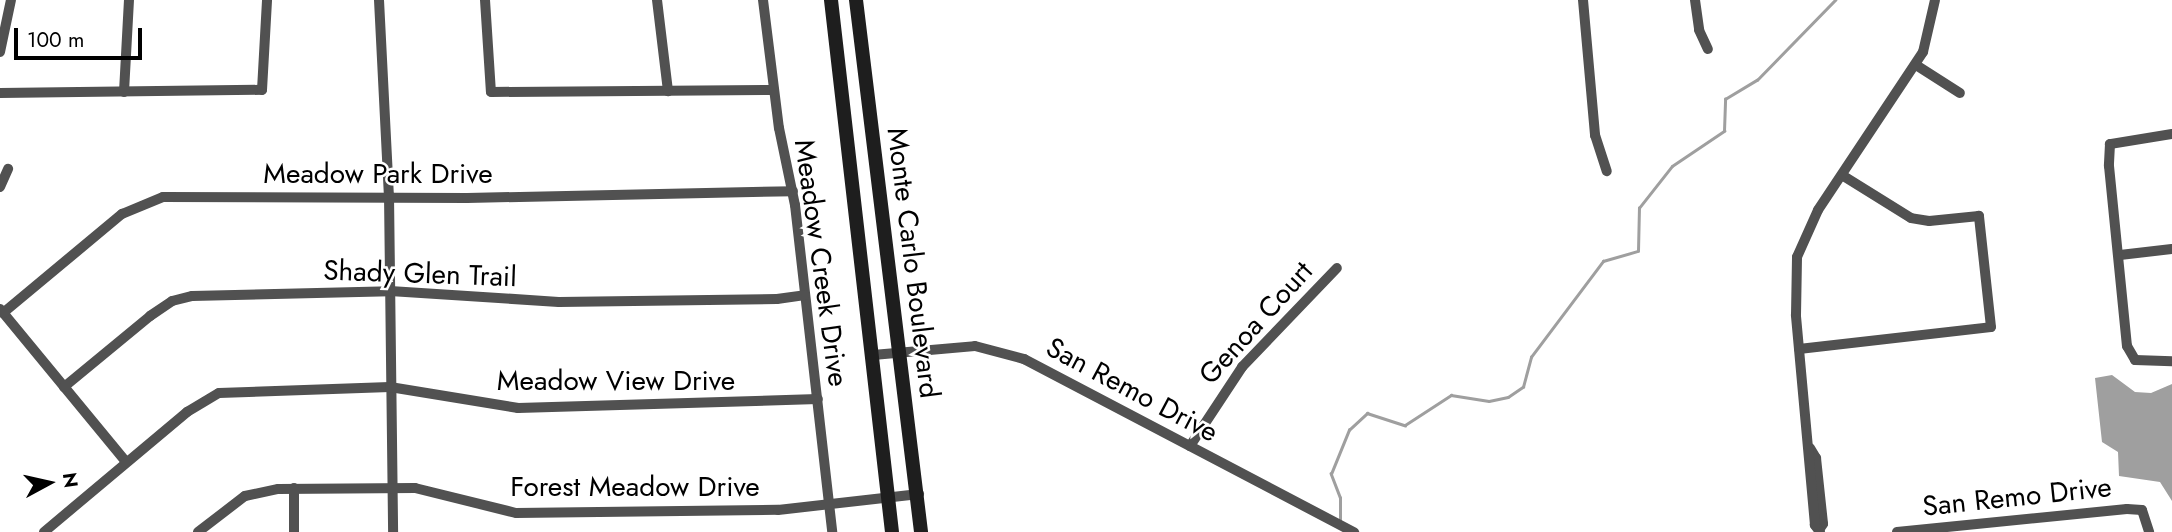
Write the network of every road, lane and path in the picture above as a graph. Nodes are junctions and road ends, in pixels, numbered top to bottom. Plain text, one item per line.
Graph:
1 (11, 0) edge
2 (130, 0) edge
3 (267, 0) edge
4 (379, 0) edge
5 (485, 0) edge
6 (657, 0) edge
7 (762, 0) edge
8 (831, 0) edge
9 (856, 0) edge
10 (1583, 0) edge
11 (1695, 0) edge
12 (1935, 0) edge
13 (1708, 49) dead end
14 (0, 51) edge
15 (1916, 65) junction
16 (774, 90) junction
17 (668, 91) junction
18 (124, 92) junction
19 (0, 93) edge
20 (1960, 93) dead end
21 (2172, 134) edge
22 (8, 169) dead end
23 (1607, 171) dead end
24 (1842, 175) junction
25 (0, 187) edge
26 (793, 191) junction
27 (389, 195) junction
28 (2172, 249) edge
29 (2120, 255) junction
30 (1337, 268) dead end
31 (390, 291) junction
32 (805, 295) junction
33 (2, 311) edge
34 (1799, 349) junction
35 (897, 352) junction
36 (873, 355) junction
37 (2172, 362) edge
38 (64, 387) junction
39 (390, 387) junction
40 (818, 399) junction
41 (1189, 446) junction
42 (126, 462) junction
43 (391, 487) junction
44 (294, 488) junction
45 (919, 495) junction
46 (890, 498) junction
47 (829, 505) junction
48 (1962, 529) edge
49 (1351, 531) edge
50 (1820, 531) edge
51 (44, 532) edge
52 (198, 532) edge
53 (294, 532) edge
54 (393, 532) edge
55 (832, 532) edge
56 (892, 532) edge
57 (921, 532) edge
58 (1897, 532) edge
59 (2149, 532) edge

1 - 14 street
2 - 18 street
3 - 18 street
4 - 27 street
5 - 17 street
6 - 17 street
7 - 16 street, Meadow Creek Drive
8 - 36 main road, Monte Carlo Boulevard
9 - 35 main road, Monte Carlo Boulevard
10 - 23 street
11 - 13 street
12 - 15 street
15 - 20 street
15 - 24 street
16 - 17 street
16 - 26 street, Meadow Creek Drive
18 - 19 street
21 - 29 street
22 - 25 street
24 - 34 street
24 - 34 street
26 - 27 street, Meadow Park Drive
26 - 32 street, Meadow Creek Drive
27 - 31 street
27 - 33 street, Meadow Park Drive
28 - 29 street
29 - 37 street
30 - 41 street, Genoa Court
31 - 32 street, Shady Glen Trail
31 - 38 street, Shady Glen Trail
31 - 39 street
32 - 40 street, Meadow Creek Drive
33 - 38 street
34 - 50 street
35 - 36 street, San Remo Drive
35 - 41 street, San Remo Drive
35 - 45 main road, Monte Carlo Boulevard
36 - 46 main road, Monte Carlo Boulevard
38 - 42 street
39 - 40 street, Meadow View Drive
39 - 42 street, Meadow View Drive
39 - 43 street
40 - 47 street, Meadow Creek Drive
41 - 49 street, San Remo Drive
42 - 51 street, Meadow View Drive
43 - 44 street, Forest Meadow Drive
43 - 47 street, Forest Meadow Drive
43 - 54 street
44 - 52 street, Forest Meadow Drive
44 - 53 street
45 - 46 street, Forest Meadow Drive
45 - 57 main road, Monte Carlo Boulevard
46 - 47 street, Forest Meadow Drive
46 - 56 main road, Monte Carlo Boulevard
47 - 55 street, Meadow Creek Drive
48 - 58 street, San Remo Drive
48 - 59 street, San Remo Drive

